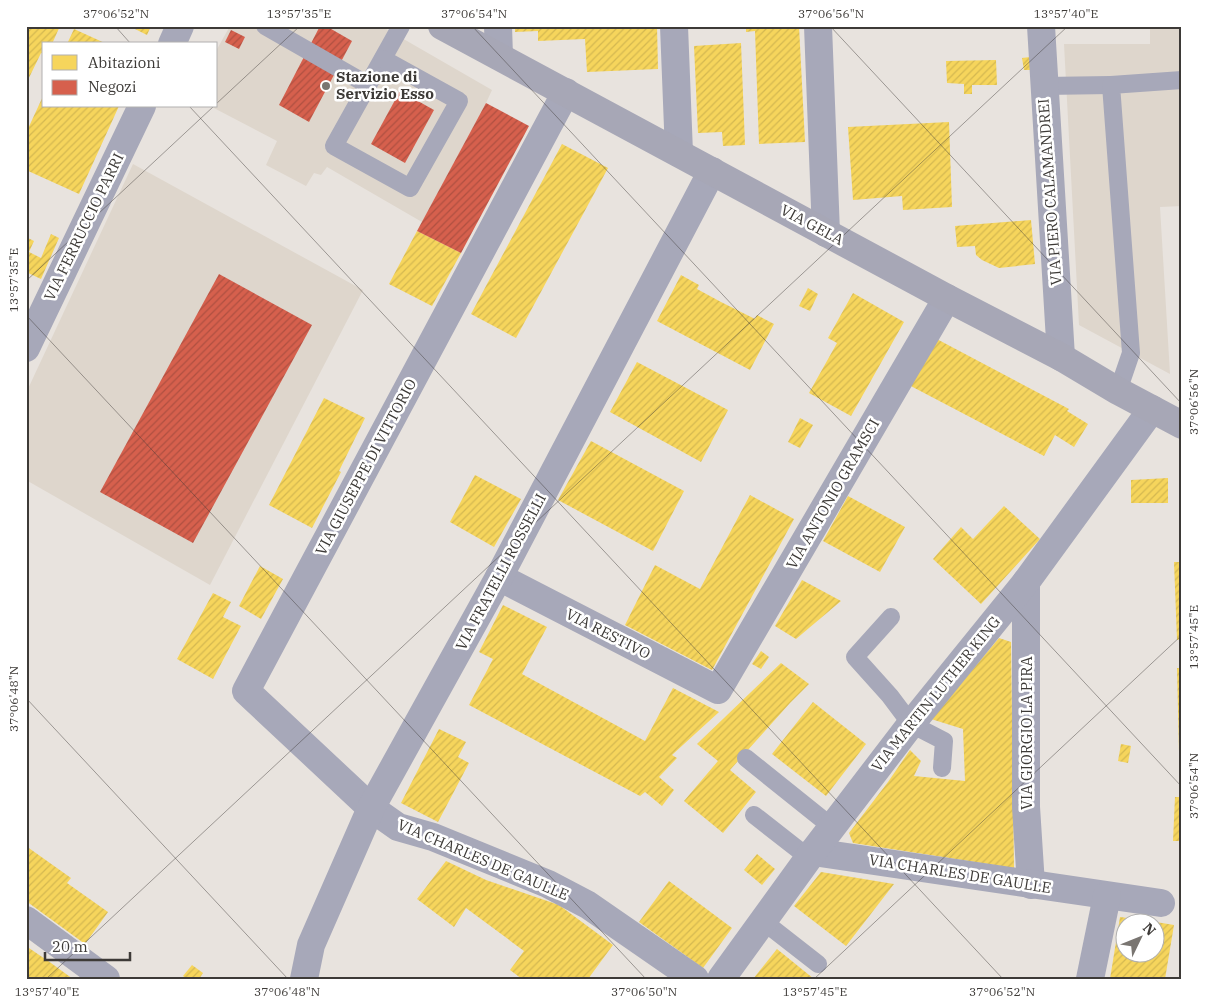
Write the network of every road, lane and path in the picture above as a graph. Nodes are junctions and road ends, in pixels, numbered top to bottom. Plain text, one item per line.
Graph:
1 (180, 26) edge
2 (265, 26) edge
3 (401, 26) edge
4 (442, 26) edge
5 (498, 26) edge
6 (674, 26) edge
7 (818, 26) edge
8 (1041, 26) edge
9 (173, 42) edge
10 (499, 56) junction
11 (383, 59) junction
12 (1182, 80) edge
13 (368, 85) junction
14 (1111, 85) junction
15 (1044, 86) junction
16 (566, 92) junction
17 (141, 108) edge
18 (679, 153) junction
19 (712, 171) junction
20 (826, 233) junction
21 (948, 298) junction
22 (26, 348) edge
23 (1061, 357) junction
24 (1118, 391) junction
25 (1152, 409) junction
26 (1182, 425) edge
27 (499, 577) junction
28 (1026, 582) junction
29 (891, 617) dead end
30 (718, 690) joint
31 (911, 724) junction
32 (746, 758) dead end
33 (942, 768) dead end
34 (372, 808) junction
35 (754, 815) dead end
36 (832, 827) junction
37 (811, 855) junction
38 (1031, 884) junction
39 (1107, 896) junction
40 (1161, 903) dead end
41 (26, 920) edge
42 (763, 921) junction
43 (818, 964) dead end
44 (106, 979) edge
45 (304, 979) edge
46 (695, 979) edge
47 (720, 979) edge
48 (1090, 979) edge

1 - 9 street
2 - 13 lane
3 - 11 lane
4 - 10 main road, VIA GELA
5 - 10 street
6 - 18 street
7 - 20 street
8 - 15 street, VIA PIERO CALAMANDREI
10 - 16 main road, VIA GELA
11 - 13 lane
11 - 13 lane
12 - 14 lane
14 - 15 lane
14 - 24 lane
15 - 23 street, VIA PIERO CALAMANDREI
16 - 18 main road, VIA GELA
16 - 34 street, VIA GIUSEPPE DI VITTORIO
17 - 22 street, VIA FERRUCCIO PARRI
18 - 19 main road, VIA GELA
19 - 20 main road, VIA GELA
19 - 27 street, VIA FRATELLI ROSSELLI
20 - 21 main road, VIA GELA
21 - 23 main road, VIA GELA
21 - 30 street, VIA ANTONIO GRAMSCI
23 - 24 main road, VIA GELA
24 - 25 main road, VIA GELA
25 - 26 main road, VIA GELA
25 - 28 street, VIA MARTIN LUTHER KING
27 - 30 street, VIA RESTIVO
27 - 34 street, VIA FRATELLI ROSSELLI
28 - 31 street, VIA MARTIN LUTHER KING
28 - 38 street, VIA GIORGIO LA PIRA
29 - 31 lane
31 - 33 lane
31 - 36 street, VIA MARTIN LUTHER KING
32 - 36 lane
34 - 45 street, VIA FRATELLI ROSSELLI
34 - 46 street, VIA CHARLES DE GAULLE
35 - 37 lane
36 - 37 street, VIA MARTIN LUTHER KING
37 - 38 street, VIA CHARLES DE GAULLE
37 - 42 street, VIA MARTIN LUTHER KING
38 - 39 street, VIA CHARLES DE GAULLE
39 - 40 street, VIA CHARLES DE GAULLE
39 - 48 street
41 - 44 street
42 - 43 lane
42 - 47 street, VIA MARTIN LUTHER KING

